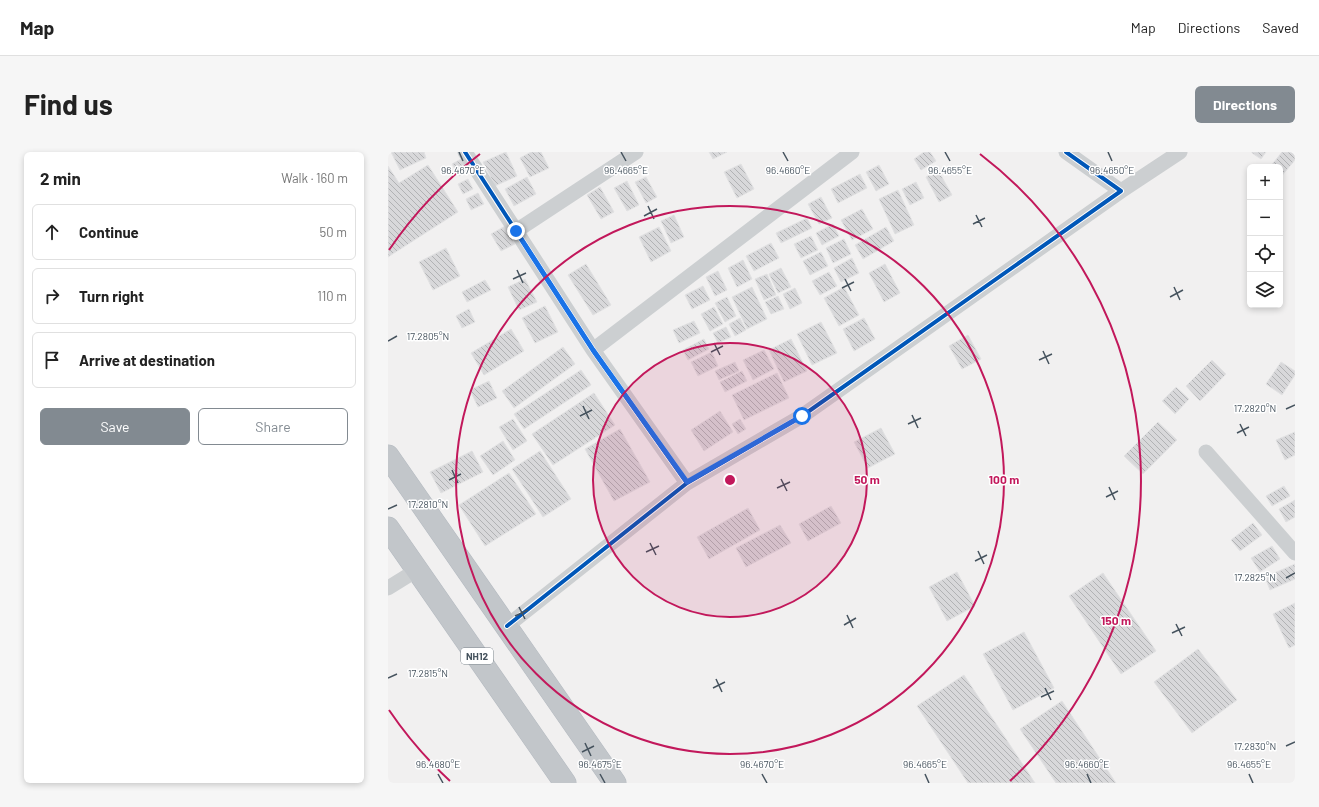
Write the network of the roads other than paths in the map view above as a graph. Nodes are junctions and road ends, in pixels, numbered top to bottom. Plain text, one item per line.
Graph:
1 (465, 152) edge
2 (636, 152) edge
3 (852, 152) edge
4 (1066, 152) edge
5 (1180, 152) edge
6 (1121, 191) junction
7 (516, 231) junction
8 (593, 350) junction
9 (1206, 452) dead end
10 (388, 456) edge
11 (687, 482) junction
12 (388, 528) edge
13 (1295, 553) edge
14 (417, 570) junction
15 (388, 588) edge
16 (507, 626) junction
17 (565, 783) edge
18 (615, 783) edge

1 - 7 street
2 - 7 street
3 - 8 street
4 - 6 street
5 - 6 street
6 - 11 street
7 - 8 street
8 - 11 street
9 - 13 street
10 - 16 highway
11 - 16 street
12 - 14 highway, NH12
14 - 15 street
14 - 17 highway, NH12
16 - 18 highway

